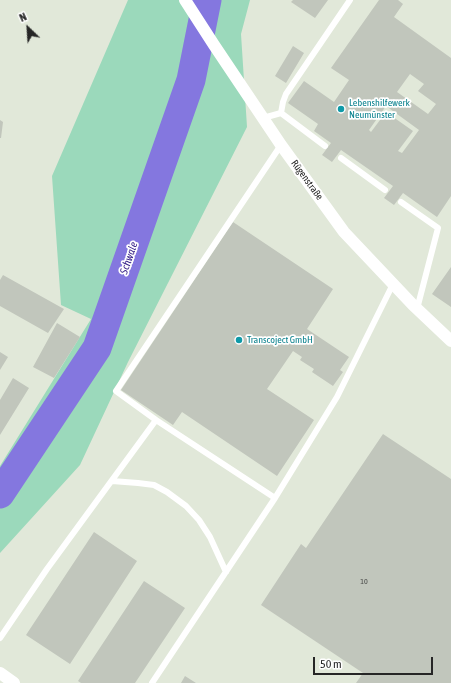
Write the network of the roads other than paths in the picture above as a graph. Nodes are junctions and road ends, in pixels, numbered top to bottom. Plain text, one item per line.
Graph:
1 (185, 0) edge
2 (350, 0) edge
3 (281, 113) junction
4 (263, 118) junction
5 (281, 145) junction
6 (325, 146) dead end
7 (341, 158) dead end
8 (385, 190) dead end
9 (401, 202) dead end
10 (393, 284) junction
11 (417, 309) junction
12 (451, 342) edge
13 (156, 420) junction
14 (112, 481) junction
15 (275, 498) junction
16 (226, 572) junction
17 (0, 638) edge
18 (0, 673) edge
19 (14, 683) edge
20 (152, 683) edge

1 - 4 street, Rügenstraße
2 - 3 lane
3 - 4 lane
3 - 6 lane
4 - 5 street, Rügenstraße
5 - 10 street, Rügenstraße
5 - 13 lane
7 - 8 lane
9 - 11 lane
10 - 11 street, Rügenstraße
10 - 15 lane
11 - 12 street, Rügenstraße
13 - 14 lane
13 - 15 lane
14 - 16 lane
14 - 17 lane
15 - 16 lane
16 - 20 lane
18 - 19 street

